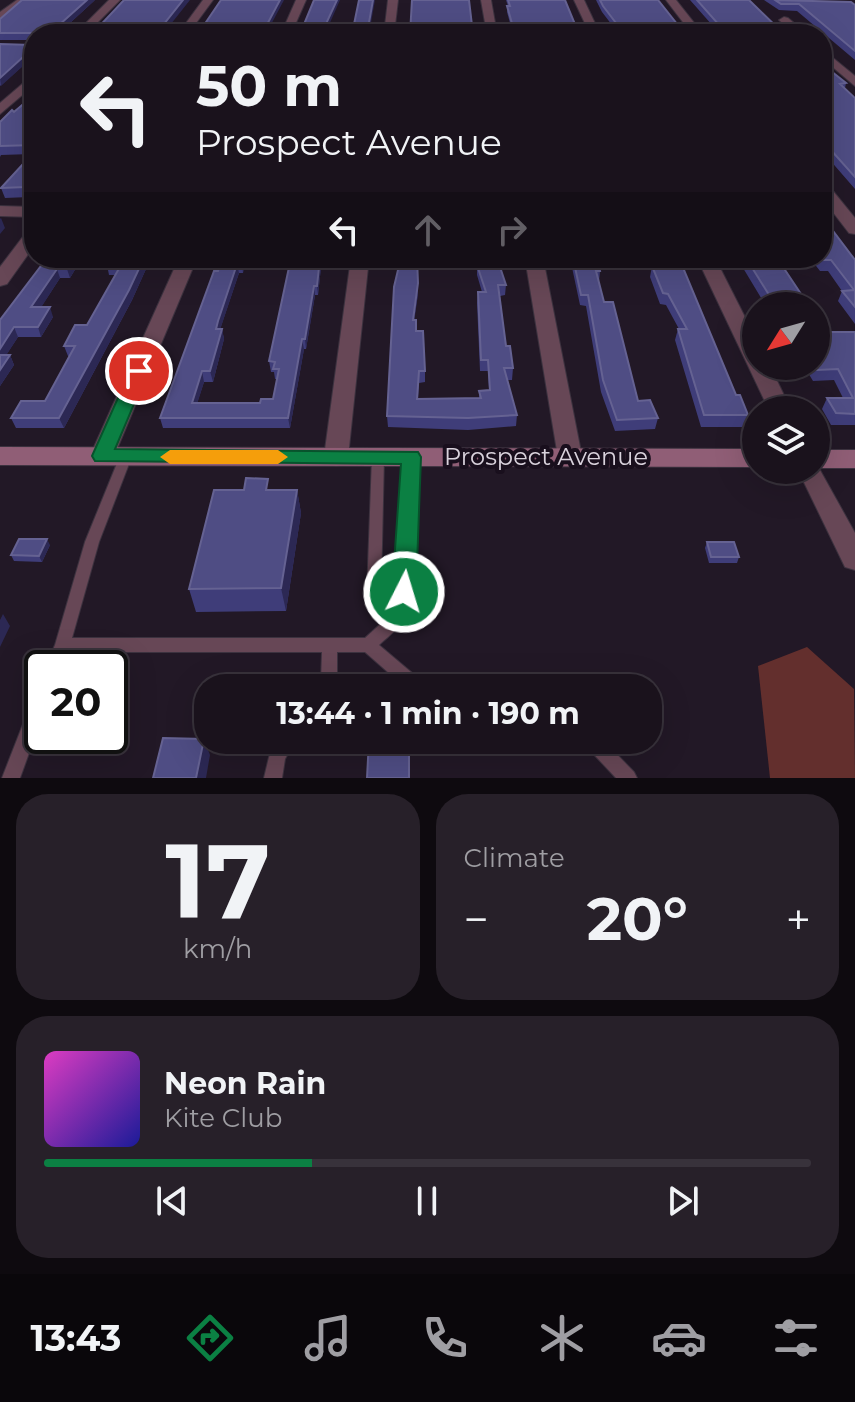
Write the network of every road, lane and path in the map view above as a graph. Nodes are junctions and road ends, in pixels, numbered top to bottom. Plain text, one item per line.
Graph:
1 (23, 0) edge
2 (115, 0) edge
3 (208, 0) edge
4 (301, 0) edge
5 (393, 0) edge
6 (486, 0) edge
7 (579, 0) edge
8 (671, 0) edge
9 (0, 17) edge
10 (784, 20) dead end
11 (90, 24) edge
12 (190, 24) edge
13 (290, 24) edge
14 (390, 24) edge
15 (490, 24) edge
16 (590, 24) edge
17 (690, 24) edge
18 (789, 24) edge
19 (832, 60) edge
20 (832, 75) edge
21 (852, 76) edge
22 (24, 87) edge
23 (0, 110) edge
24 (832, 198) edge
25 (0, 211) edge
26 (24, 212) edge
27 (848, 213) edge
28 (855, 229) edge
29 (24, 248) edge
30 (184, 268) edge
31 (359, 268) edge
32 (536, 268) edge
33 (711, 268) edge
34 (0, 280) edge
35 (742, 331) edge
36 (0, 456) edge
37 (114, 456) junction
38 (336, 457) junction
39 (378, 457) junction
40 (411, 457) junction
41 (570, 457) junction
42 (742, 458) edge
43 (830, 459) edge
44 (855, 459) edge
45 (817, 484) edge
46 (855, 559) edge
47 (390, 601) junction
48 (63, 645) junction
49 (330, 645) junction
50 (368, 645) junction
51 (61, 650) edge
52 (329, 674) edge
53 (401, 674) edge
54 (24, 744) edge
55 (279, 754) edge
56 (605, 754) edge
57 (11, 778) edge
58 (273, 778) edge
59 (628, 778) edge

1 - 9 street
2 - 11 street
3 - 12 street
4 - 13 street
5 - 14 street
6 - 15 street
7 - 16 street
8 - 17 street
10 - 18 street
19 - 21 street
20 - 21 street
22 - 23 street
24 - 27 street
25 - 26 street
27 - 28 street
29 - 34 street
30 - 37 street
31 - 38 street
32 - 41 street
33 - 35 street
36 - 37 street, Prospect Avenue
37 - 38 street, Prospect Avenue
37 - 48 lane
38 - 39 street, Prospect Avenue
39 - 40 street, Prospect Avenue
39 - 47 lane
40 - 41 street, Prospect Avenue
40 - 47 lane
41 - 42 street, Prospect Avenue
43 - 44 street
45 - 46 street
47 - 50 lane
48 - 49 lane
48 - 51 lane
49 - 50 lane
49 - 52 lane
50 - 53 lane
54 - 57 lane
55 - 58 lane
56 - 59 lane

